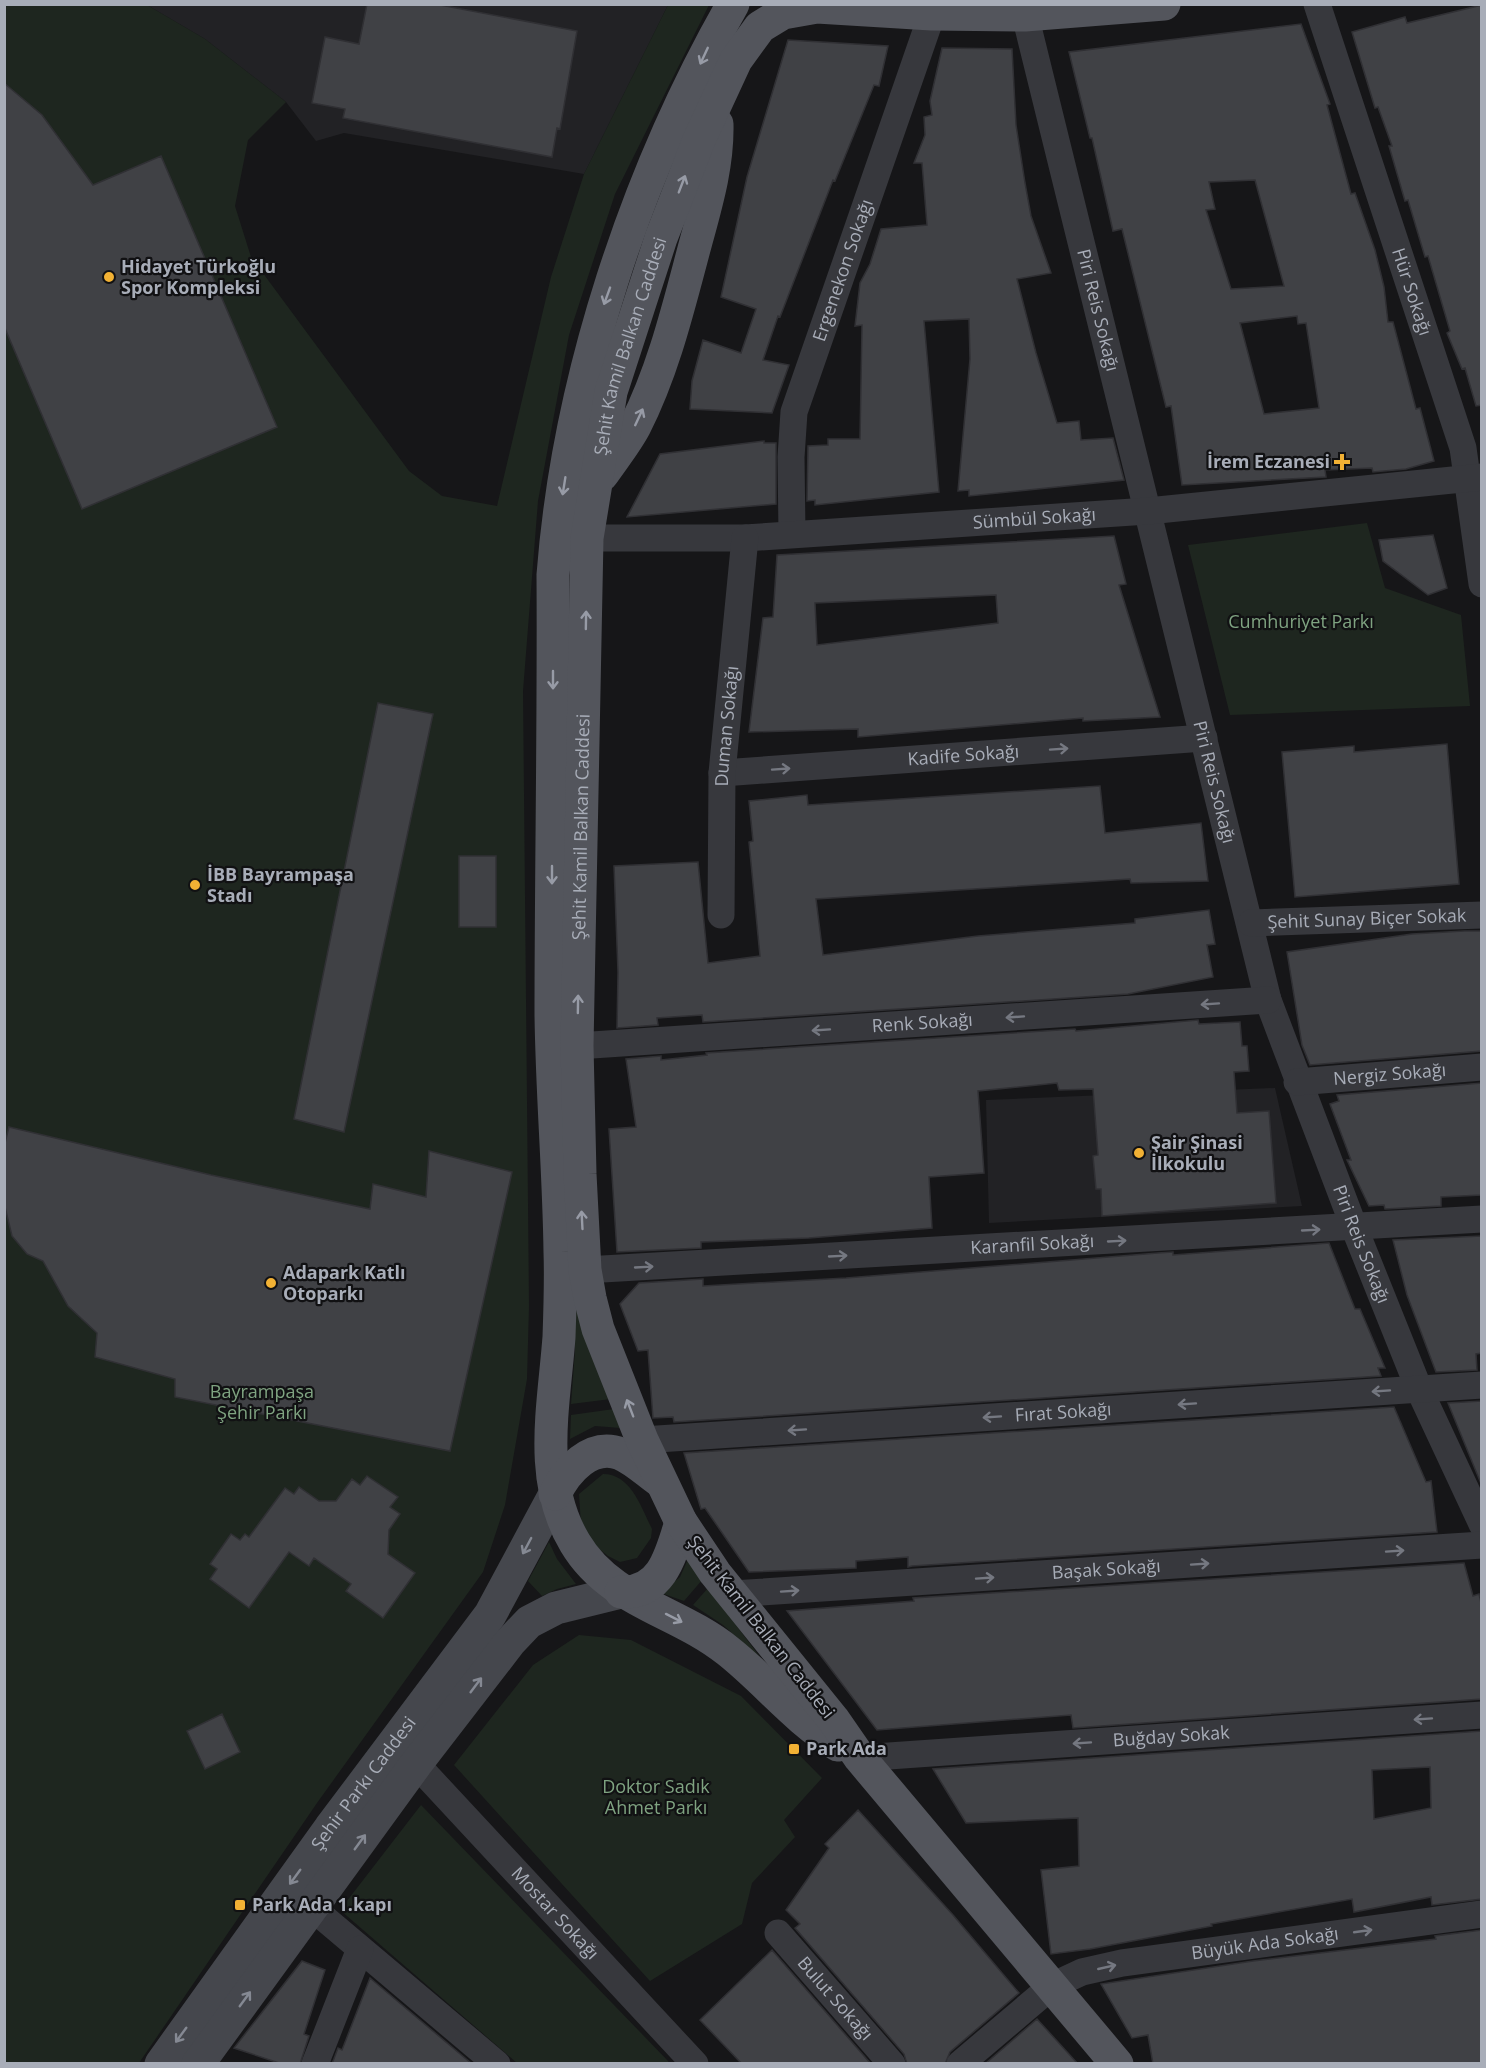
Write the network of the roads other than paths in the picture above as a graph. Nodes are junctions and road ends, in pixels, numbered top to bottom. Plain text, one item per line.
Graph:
1 (733, 4) edge
2 (1164, 4) edge
3 (1317, 4) edge
4 (924, 10) edge
5 (1025, 15) junction
6 (716, 103) junction
7 (661, 238) junction
8 (627, 241) junction
9 (676, 314) junction
10 (1475, 478) edge
11 (596, 484) junction
12 (1148, 511) junction
13 (792, 534) junction
14 (587, 538) junction
15 (745, 538) junction
16 (1482, 584) edge
17 (1204, 738) junction
18 (722, 773) junction
19 (721, 915) dead end
20 (1482, 915) edge
21 (1251, 923) junction
22 (1268, 1000) junction
23 (577, 1046) junction
24 (1482, 1067) edge
25 (1297, 1082) junction
26 (1482, 1219) edge
27 (1353, 1227) junction
28 (585, 1270) junction
29 (1482, 1384) edge
30 (1419, 1389) junction
31 (642, 1440) junction
32 (660, 1481) junction
33 (555, 1494) junction
34 (681, 1522) junction
35 (1482, 1524) edge
36 (1482, 1545) edge
37 (621, 1592) junction
38 (732, 1594) junction
39 (1482, 1715) edge
40 (404, 1755) junction
41 (860, 1758) junction
42 (310, 1907) junction
43 (1482, 1914) edge
44 (778, 1933) dead end
45 (360, 1949) junction
46 (1052, 1986) junction
47 (690, 2062) edge
48 (497, 2063) edge
49 (161, 2064) edge
50 (198, 2064) edge
51 (315, 2064) edge
52 (892, 2064) edge
53 (960, 2064) edge
54 (1117, 2064) edge

1 -> 8 main road, Şehit Kamil Balkan Caddesi
2 - 5 main road, Şehit Kamil Balkan Caddesi
3 - 10 street, Hür Sokağı
4 - 5 main road, Şehit Kamil Balkan Caddesi
4 - 6 main road, Şehit Kamil Balkan Caddesi
4 - 13 street, Ergenekon Sokağı
5 - 12 street, Piri Reis Sokağı
7 -> 6 main road, Şehit Kamil Balkan Caddesi
6 - 9 main road
7 - 8 main road
7 - 9 main road
7 - 11 main road, Şehit Kamil Balkan Caddesi
8 -> 33 main road, Şehit Kamil Balkan Caddesi
11 -> 9 main road
10 - 12 street, Sümbül Sokağı
10 - 16 street, Hür Sokağı
11 - 14 main road, Şehit Kamil Balkan Caddesi
12 - 13 street, Sümbül Sokağı
12 - 17 street, Piri Reis Sokağı
13 - 15 street, Sümbül Sokağı
14 - 15 street, Sümbül Sokağı
23 -> 14 main road, Şehit Kamil Balkan Caddesi
15 - 18 street, Duman Sokağı
18 -> 17 street, Kadife Sokağı
17 - 21 street, Piri Reis Sokağı
18 - 19 street, Duman Sokağı
20 - 21 street, Şehit Sunay Biçer Sokak
21 - 22 street, Piri Reis Sokağı
22 -> 23 street, Renk Sokağı
22 - 25 street, Piri Reis Sokağı
28 -> 23 main road, Şehit Kamil Balkan Caddesi
24 - 25 street, Nergiz Sokağı
25 - 27 street, Piri Reis Sokağı
26 - 27 street, Karanfil Sokağı
28 -> 27 street, Karanfil Sokağı
27 - 30 street, Piri Reis Sokağı
31 -> 28 main road, Şehit Kamil Balkan Caddesi
29 - 30 street, Fırat Sokağı
30 -> 31 street, Fırat Sokağı
30 - 35 street, Piri Reis Sokağı
31 - 32 main road, Şehit Kamil Balkan Caddesi
32 - 33 main road
32 - 34 main road, Şehit Kamil Balkan Caddesi
33 - 37 main road, Şehit Kamil Balkan Caddesi
33 -> 40 main road, Şehir Parkı Caddesi
34 - 37 main road
34 - 38 main road, Şehit Kamil Balkan Caddesi
38 -> 36 street, Başak Sokağı
40 -> 37 main road, Şehir Parkı Caddesi
37 -> 41 main road, Şehit Kamil Balkan Caddesi
38 - 41 main road, Şehit Kamil Balkan Caddesi
39 -> 41 street, Buğday Sokak
42 -> 40 main road, Şehir Parkı Caddesi
40 - 47 street, Mostar Sokağı
40 -> 49 main road, Şehir Parkı Caddesi
41 - 46 main road, Şehit Kamil Balkan Caddesi
42 - 45 street
50 -> 42 main road, Şehir Parkı Caddesi
46 -> 43 street, Büyük Ada Sokağı
44 - 52 street, Bulut Sokağı
45 - 48 street
45 - 51 street
46 - 53 street, Büyük Ada Sokağı
46 - 54 main road, Şehit Kamil Balkan Caddesi

